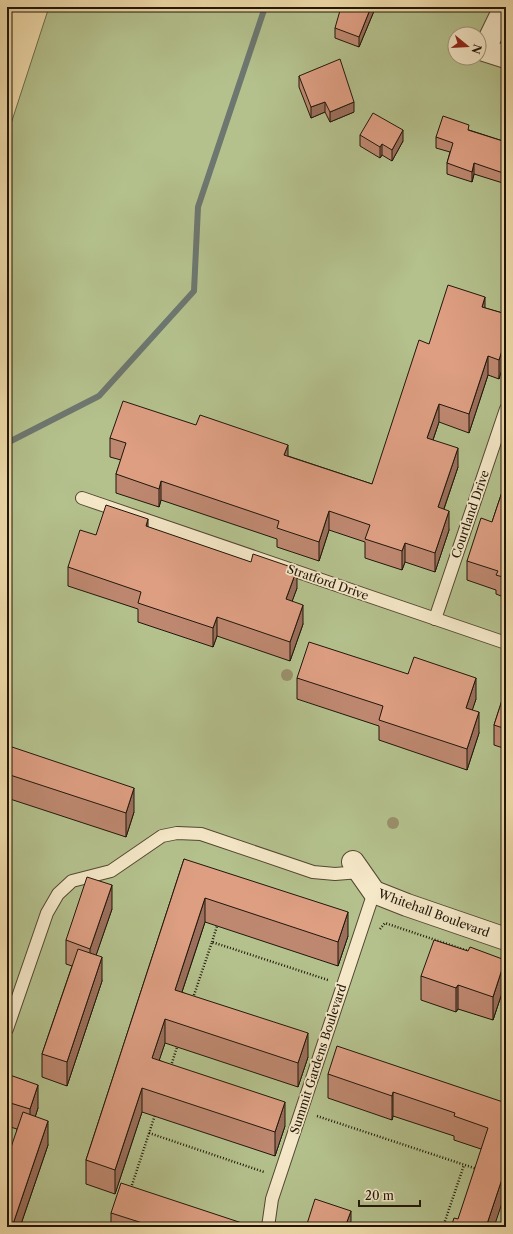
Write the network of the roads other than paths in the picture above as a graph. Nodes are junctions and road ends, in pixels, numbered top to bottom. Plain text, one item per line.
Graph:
1 (505, 7) edge
2 (506, 57) edge
3 (506, 409) edge
4 (82, 498) dead end
5 (435, 618) junction
6 (506, 643) edge
7 (357, 867) joint
8 (374, 892) junction
9 (506, 938) edge
10 (7, 1029) edge
11 (268, 1227) edge

1 - 2 street
3 - 5 lane, Courtland Drive
4 - 5 lane, Stratford Drive
5 - 6 lane, Stratford Drive
7 - 8 street, Whitehall Boulevard
7 - 10 lane
8 - 9 street, Whitehall Boulevard
8 - 11 lane, Summit Gardens Boulevard

